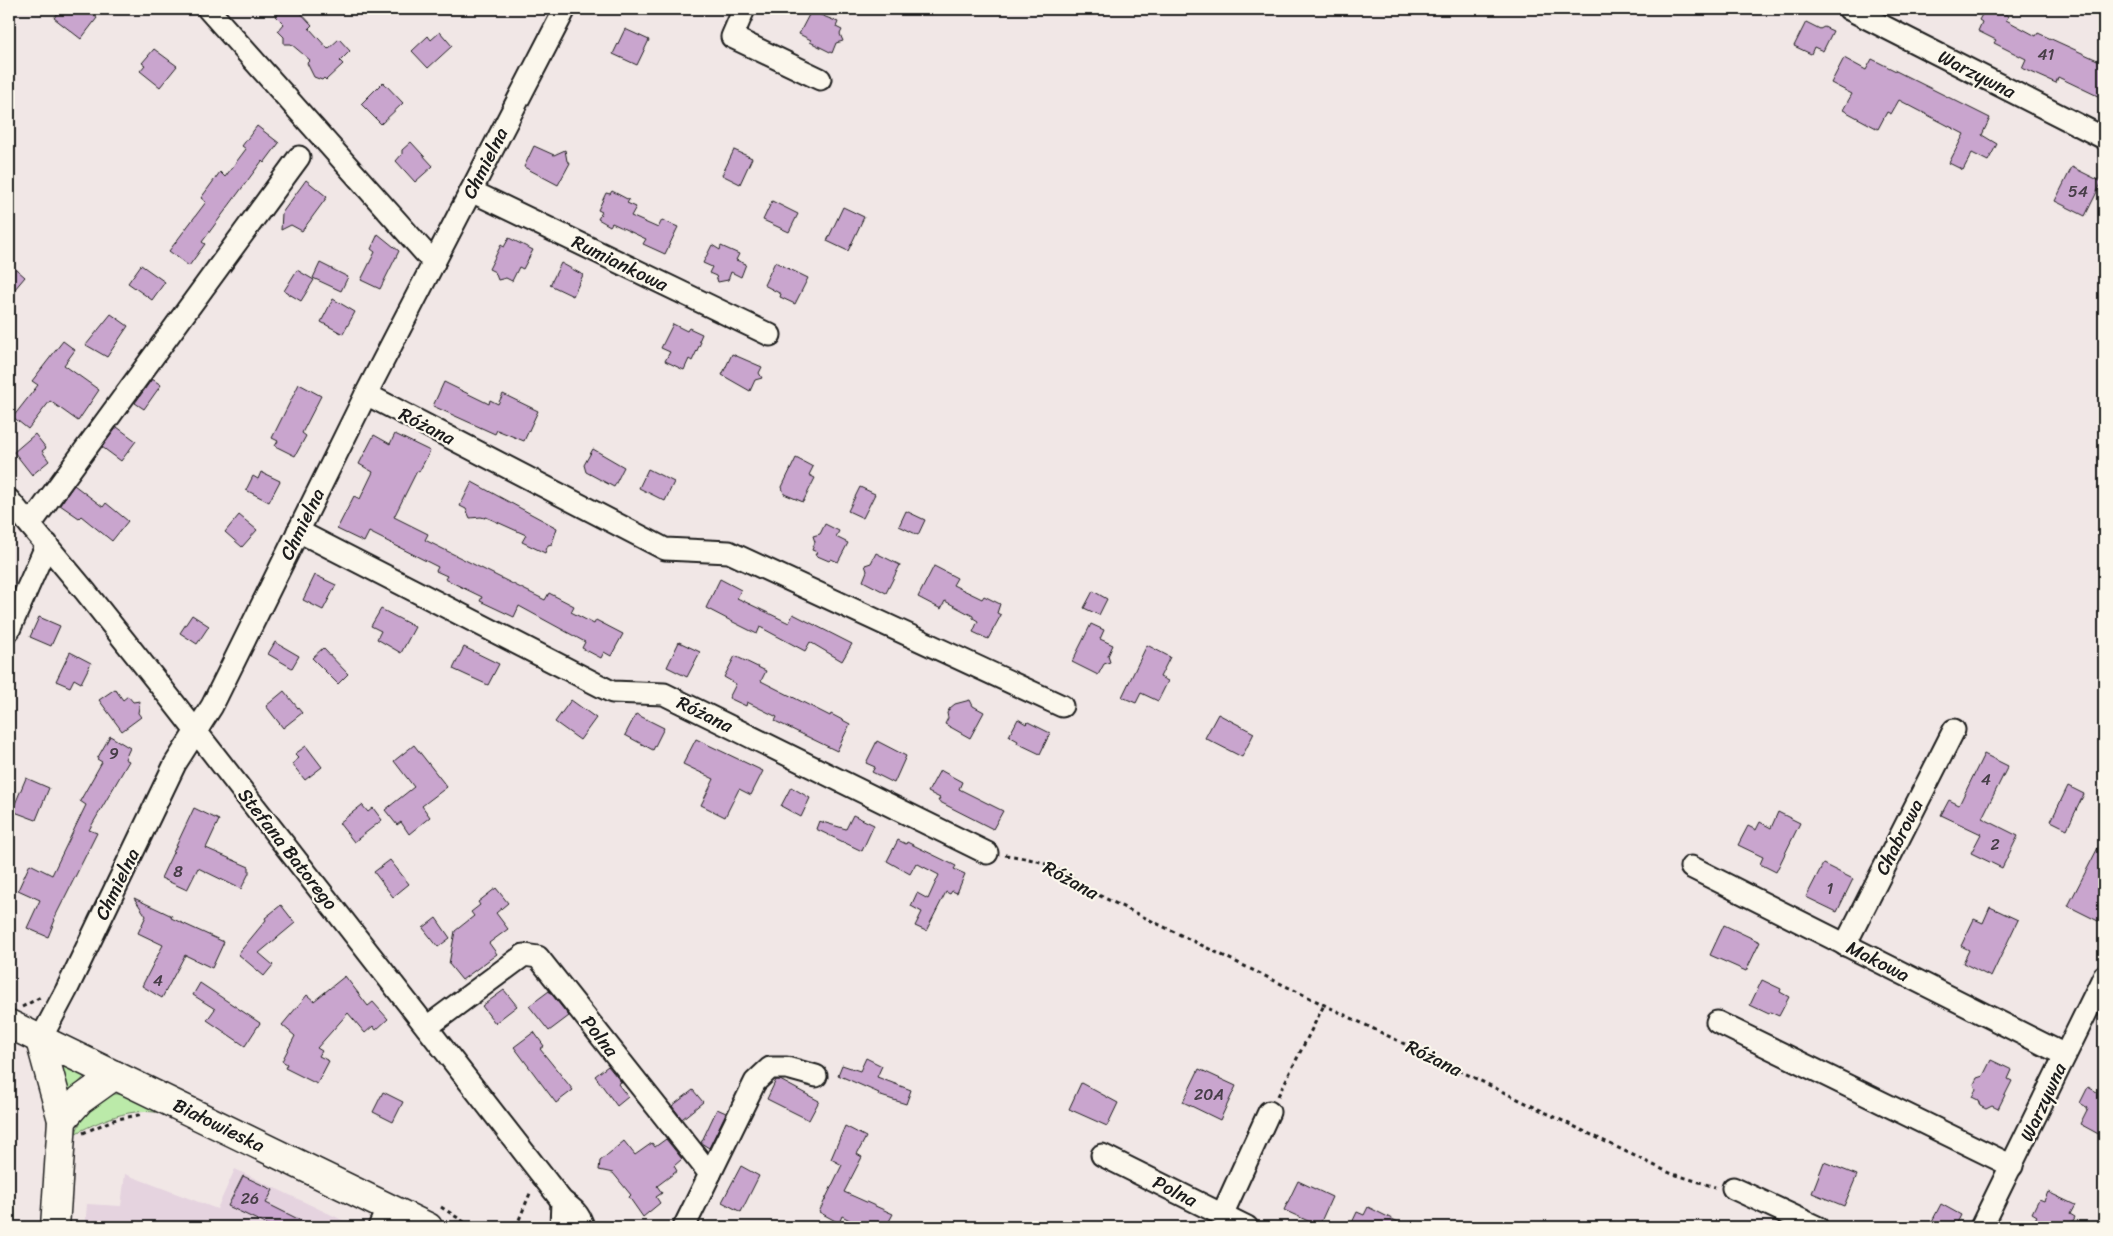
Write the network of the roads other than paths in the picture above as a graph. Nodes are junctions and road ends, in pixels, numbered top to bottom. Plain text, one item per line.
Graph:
1 (208, 9) edge
2 (565, 9) edge
3 (744, 9) edge
4 (1849, 9) edge
5 (820, 79) dead end
6 (2104, 138) edge
7 (299, 157) dead end
8 (470, 191) junction
9 (434, 263) junction
10 (770, 335) dead end
11 (366, 394) junction
12 (9, 500) edge
13 (30, 525) junction
14 (298, 532) junction
15 (47, 544) junction
16 (9, 630) edge
17 (1062, 706) dead end
18 (1954, 730) dead end
19 (195, 732) junction
20 (987, 853) road end
21 (1691, 867) dead end
22 (1845, 945) junction
23 (2104, 976) edge
24 (1716, 1022) dead end
25 (9, 1024) edge
26 (427, 1027) junction
27 (40, 1040) junction
28 (2065, 1054) junction
29 (115, 1075) junction
30 (816, 1076) dead end
31 (1269, 1112) road end
32 (71, 1128) junction
33 (1102, 1155) dead end
34 (2012, 1166) junction
35 (710, 1174) junction
36 (1732, 1188) road end
37 (562, 1201) junction
38 (1222, 1215) junction
39 (431, 1216) edge
40 (383, 1217) edge
41 (55, 1227) edge
42 (561, 1227) edge
43 (583, 1227) edge
44 (684, 1227) edge
45 (1247, 1227) edge
46 (1817, 1227) edge
47 (1981, 1227) edge

1 - 9 street
2 - 8 street, Chmielna
3 - 5 street
4 - 6 street, Warzywna
7 - 13 street
8 - 9 street, Chmielna
8 - 10 street, Rumiankowa
9 - 11 street, Chmielna
11 - 14 street, Chmielna
11 - 17 street, Różana
12 - 13 street, Stefana Batorego
13 - 15 street, Stefana Batorego
14 - 19 street, Chmielna
14 - 20 street, Różana
15 - 16 street
15 - 19 street, Stefana Batorego
18 - 22 street, Chabrowa
19 - 26 street, Stefana Batorego
19 - 27 street, Chmielna
21 - 22 street, Makowa
22 - 28 street, Makowa
23 - 28 street, Warzywna
24 - 34 street
25 - 27 main road, Białowieska
26 - 35 street, Polna
26 - 37 street, Stefana Batorego
27 - 29 main road, Białowieska
27 - 32 main road
28 - 34 street, Warzywna
29 - 32 main road
29 - 40 main road, Białowieska
30 - 35 street
31 - 38 street
32 - 41 main road
33 - 38 street, Polna
34 - 47 street, Warzywna
35 - 44 street
36 - 46 street
37 - 42 street
37 - 43 street, Stefana Batorego
38 - 45 street, Polna
39 - 40 main road, Białowieska

